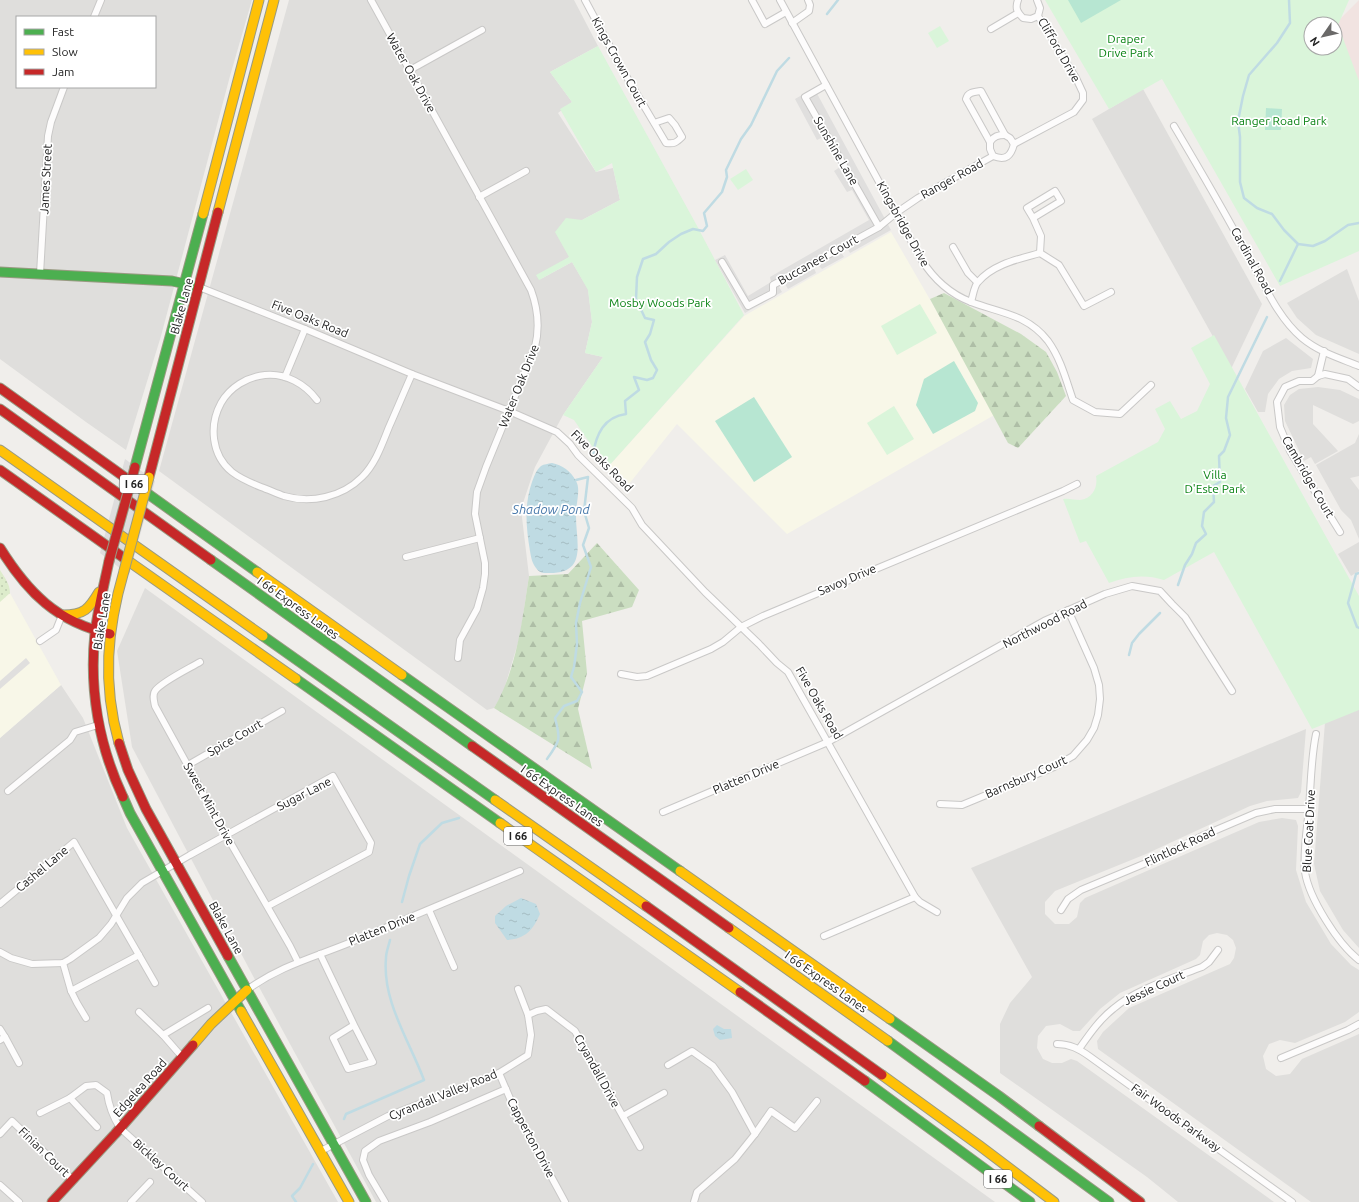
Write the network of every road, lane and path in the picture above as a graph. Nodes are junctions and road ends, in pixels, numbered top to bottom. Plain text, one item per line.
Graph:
1 (101, 0) edge
2 (259, 0) edge
3 (274, 0) edge
4 (371, 0) edge
5 (585, 0) edge
6 (752, 0) edge
7 (780, 0) edge
8 (808, 0) edge
9 (1018, 0) edge
10 (1037, 0) edge
11 (786, 12) junction
12 (1018, 13) junction
13 (94, 16) edge
14 (1038, 16) junction
15 (792, 23) junction
16 (991, 29) dead end
17 (482, 30) dead end
18 (410, 70) junction
19 (826, 85) junction
20 (64, 88) edge
21 (1083, 100) joint
22 (654, 123) junction
23 (1174, 126) dead end
24 (1005, 135) junction
25 (990, 142) junction
26 (1014, 144) junction
27 (993, 156) junction
28 (526, 171) dead end
29 (479, 197) junction
30 (896, 213) junction
31 (1033, 218) junction
32 (879, 226) junction
33 (953, 247) dead end
34 (1040, 252) junction
35 (722, 262) dead end
36 (0, 272) edge
37 (40, 274) junction
38 (977, 282) junction
39 (184, 283) junction
40 (199, 288) junction
41 (1111, 292) dead end
42 (971, 302) junction
43 (305, 329) junction
44 (1324, 351) junction
45 (1359, 366) edge
46 (412, 374) junction
47 (1318, 376) junction
48 (285, 377) junction
49 (1151, 385) dead end
50 (1359, 386) edge
51 (0, 388) edge
52 (318, 400) dead end
53 (0, 409) edge
54 (509, 410) junction
55 (0, 450) edge
56 (0, 470) edge
57 (1077, 484) dead end
58 (1340, 532) dead end
59 (480, 538) junction
60 (0, 548) edge
61 (406, 557) dead end
62 (104, 582) junction
63 (1068, 610) junction
64 (62, 615) junction
65 (741, 627) junction
66 (95, 632) junction
67 (110, 634) junction
68 (40, 641) dead end
69 (458, 658) dead end
70 (200, 662) dead end
71 (621, 674) dead end
72 (1232, 691) dead end
73 (282, 711) dead end
74 (98, 725) junction
75 (1316, 734) dead end
76 (828, 742) junction
77 (188, 765) junction
78 (8, 791) dead end
79 (940, 804) dead end
80 (1309, 809) junction
81 (663, 812) dead end
82 (226, 835) junction
83 (176, 863) junction
84 (163, 871) junction
85 (520, 872) dead end
86 (915, 897) junction
87 (0, 904) edge
88 (268, 906) junction
89 (430, 910) junction
90 (1061, 910) dead end
91 (936, 912) dead end
92 (116, 915) junction
93 (824, 936) dead end
94 (1218, 950) dead end
95 (0, 952) edge
96 (320, 954) junction
97 (139, 955) junction
98 (1359, 960) edge
99 (298, 962) junction
100 (63, 963) junction
101 (454, 967) dead end
102 (155, 983) dead end
103 (518, 989) dead end
104 (247, 990) junction
105 (71, 991) junction
106 (237, 1001) junction
107 (208, 1008) dead end
108 (139, 1012) dead end
109 (528, 1015) junction
110 (86, 1018) dead end
111 (1359, 1024) edge
112 (354, 1025) junction
113 (0, 1029) edge
114 (163, 1035) junction
115 (2, 1039) edge
116 (1057, 1044) dead end
117 (1079, 1049) junction
118 (183, 1058) junction
119 (1281, 1058) dead end
120 (19, 1063) dead end
121 (668, 1065) dead end
122 (499, 1073) junction
123 (506, 1089) junction
124 (664, 1092) dead end
125 (70, 1098) junction
126 (817, 1101) dead end
127 (40, 1113) dead end
128 (623, 1116) junction
129 (98, 1127) dead end
130 (120, 1128) junction
131 (0, 1134) edge
132 (755, 1134) junction
133 (333, 1144) junction
134 (640, 1147) dead end
135 (321, 1151) junction
136 (73, 1180) junction
137 (150, 1182) dead end
138 (0, 1185) edge
139 (136, 1200) edge
140 (19, 1202) edge
141 (52, 1202) edge
142 (202, 1202) edge
143 (349, 1202) edge
144 (366, 1202) edge
145 (385, 1202) edge
146 (565, 1202) edge
147 (694, 1202) edge
148 (1030, 1202) edge
149 (1054, 1202) edge
150 (1109, 1202) edge
151 (1140, 1202) edge
152 (1292, 1202) edge

1 - 13 street
2 - 39 main road, Blake Lane
3 - 40 main road, Blake Lane
4 - 18 street, Water Oak Drive
5 - 22 street, Kings Crown Court
6 - 11 street
7 - 11 street, Kingsbridge Drive
8 - 15 street
9 - 12 street
10 - 14 street, Clifford Drive
11 - 15 street, Kingsbridge Drive
12 - 14 street
12 - 16 street
14 - 21 street, Clifford Drive
15 - 19 street, Kingsbridge Drive
17 - 18 street
18 - 29 street, Water Oak Drive
19 - 30 street, Kingsbridge Drive
19 - 32 street, Sunshine Lane
20 - 37 street, James Street
21 - 26 street, Ranger Road
22 - 22 street, Kings Crown Court
23 - 44 street, Cardinal Road
24 - 25 street
24 - 25 street
24 - 26 street
25 - 27 street
26 - 27 street, Ranger Road
27 - 30 street, Ranger Road
28 - 29 street
29 - 54 street, Water Oak Drive
30 - 32 street, Buccaneer Court
30 - 42 street, Kingsbridge Drive
31 - 31 street
31 - 34 street
32 - 35 street, Buccaneer Court
33 - 38 street
34 - 38 street
34 - 41 street
36 - 37 main road, Five Oaks Road
37 - 39 main road, Five Oaks Road
38 - 42 street
39 - 40 main road, Five Oaks Road
39 - 62 main road, Blake Lane, bridge
40 - 43 street, Five Oaks Road
40 - 67 main road, Blake Lane, bridge
42 - 49 street, Kingsbridge Drive
43 - 46 street, Five Oaks Road
43 - 48 street
44 - 45 street, Cardinal Road
44 - 47 street
46 - 48 street
46 - 54 street, Five Oaks Road
47 - 50 street, Cambridge Court
47 - 58 street, Cambridge Court
48 - 52 street
51 - 151 main road, I 66
53 - 150 main road, I 66 Express Lanes
54 - 59 street, Water Oak Drive
54 - 65 street, Five Oaks Road
55 - 149 main road
56 - 148 main road, I 66
57 - 65 street, Savoy Drive
59 - 61 street
59 - 69 street, Water Oak Drive
60 - 64 main road
62 - 64 main road
62 - 66 main road, Blake Lane
63 - 72 street, Northwood Road
63 - 76 street, Northwood Road
63 - 79 street, Barnsbury Court
64 - 66 main road
64 - 68 street
65 - 71 street, Savoy Drive
65 - 76 street, Five Oaks Road
66 - 67 main road
66 - 74 main road, Blake Lane
67 - 83 main road, Blake Lane
70 - 77 street, Sweet Mint Drive
73 - 77 street, Spice Court
74 - 78 street
74 - 84 main road, Blake Lane
75 - 80 street, Blue Coat Drive
76 - 81 street, Platten Drive
76 - 86 street, Five Oaks Road
77 - 82 street, Sweet Mint Drive
80 - 90 street, Flintlock Road
80 - 98 street, Blue Coat Drive
82 - 83 street, Sugar Lane
82 - 88 street, Sweet Mint Drive
82 - 88 street, Sugar Lane
83 - 84 street, Sugar Lane
83 - 104 main road, Blake Lane
84 - 92 street, Sugar Lane
84 - 106 main road, Blake Lane
85 - 89 street, Platten Drive
86 - 91 street, Five Oaks Road
86 - 93 street
87 - 92 street, Cashel Lane
88 - 99 street, Sweet Mint Drive
89 - 96 street, Platten Drive
89 - 101 street
92 - 97 street
92 - 100 street, Sugar Lane
94 - 117 street, Jessie Court
95 - 100 street
96 - 99 street, Platten Drive
96 - 112 street
97 - 102 street
97 - 105 street
99 - 104 street, Platten Drive
100 - 105 street
103 - 109 street
104 - 106 main road, Edgelea Road
104 - 133 main road, Blake Lane
105 - 110 street
106 - 118 main road, Edgelea Road
106 - 135 main road, Blake Lane
107 - 114 street
108 - 114 street
109 - 122 street, Cyrandall Valley Road
109 - 128 street, Cryandall Drive
111 - 119 street
112 - 112 street
113 - 115 street
114 - 118 street
115 - 120 street
116 - 117 street, Fair Woods Parkway
117 - 152 street, Fair Woods Parkway
118 - 130 main road, Edgelea Road
121 - 132 street
122 - 123 street, Capperton Drive
122 - 133 street, Cyrandall Valley Road
123 - 145 street
123 - 146 street, Capperton Drive
124 - 128 street, Cryandall Drive
125 - 127 street
125 - 129 street
125 - 130 street, Bickley Court
126 - 132 street
128 - 134 street, Cryandall Drive
130 - 136 main road, Edgelea Road
130 - 142 street, Bickley Court
131 - 136 street, Finian Court
132 - 147 street
133 - 135 street, Cyrandall Valley Road
133 - 144 main road, Blake Lane
135 - 143 main road, Blake Lane
136 - 141 main road, Edgelea Road
137 - 139 street
138 - 140 street

